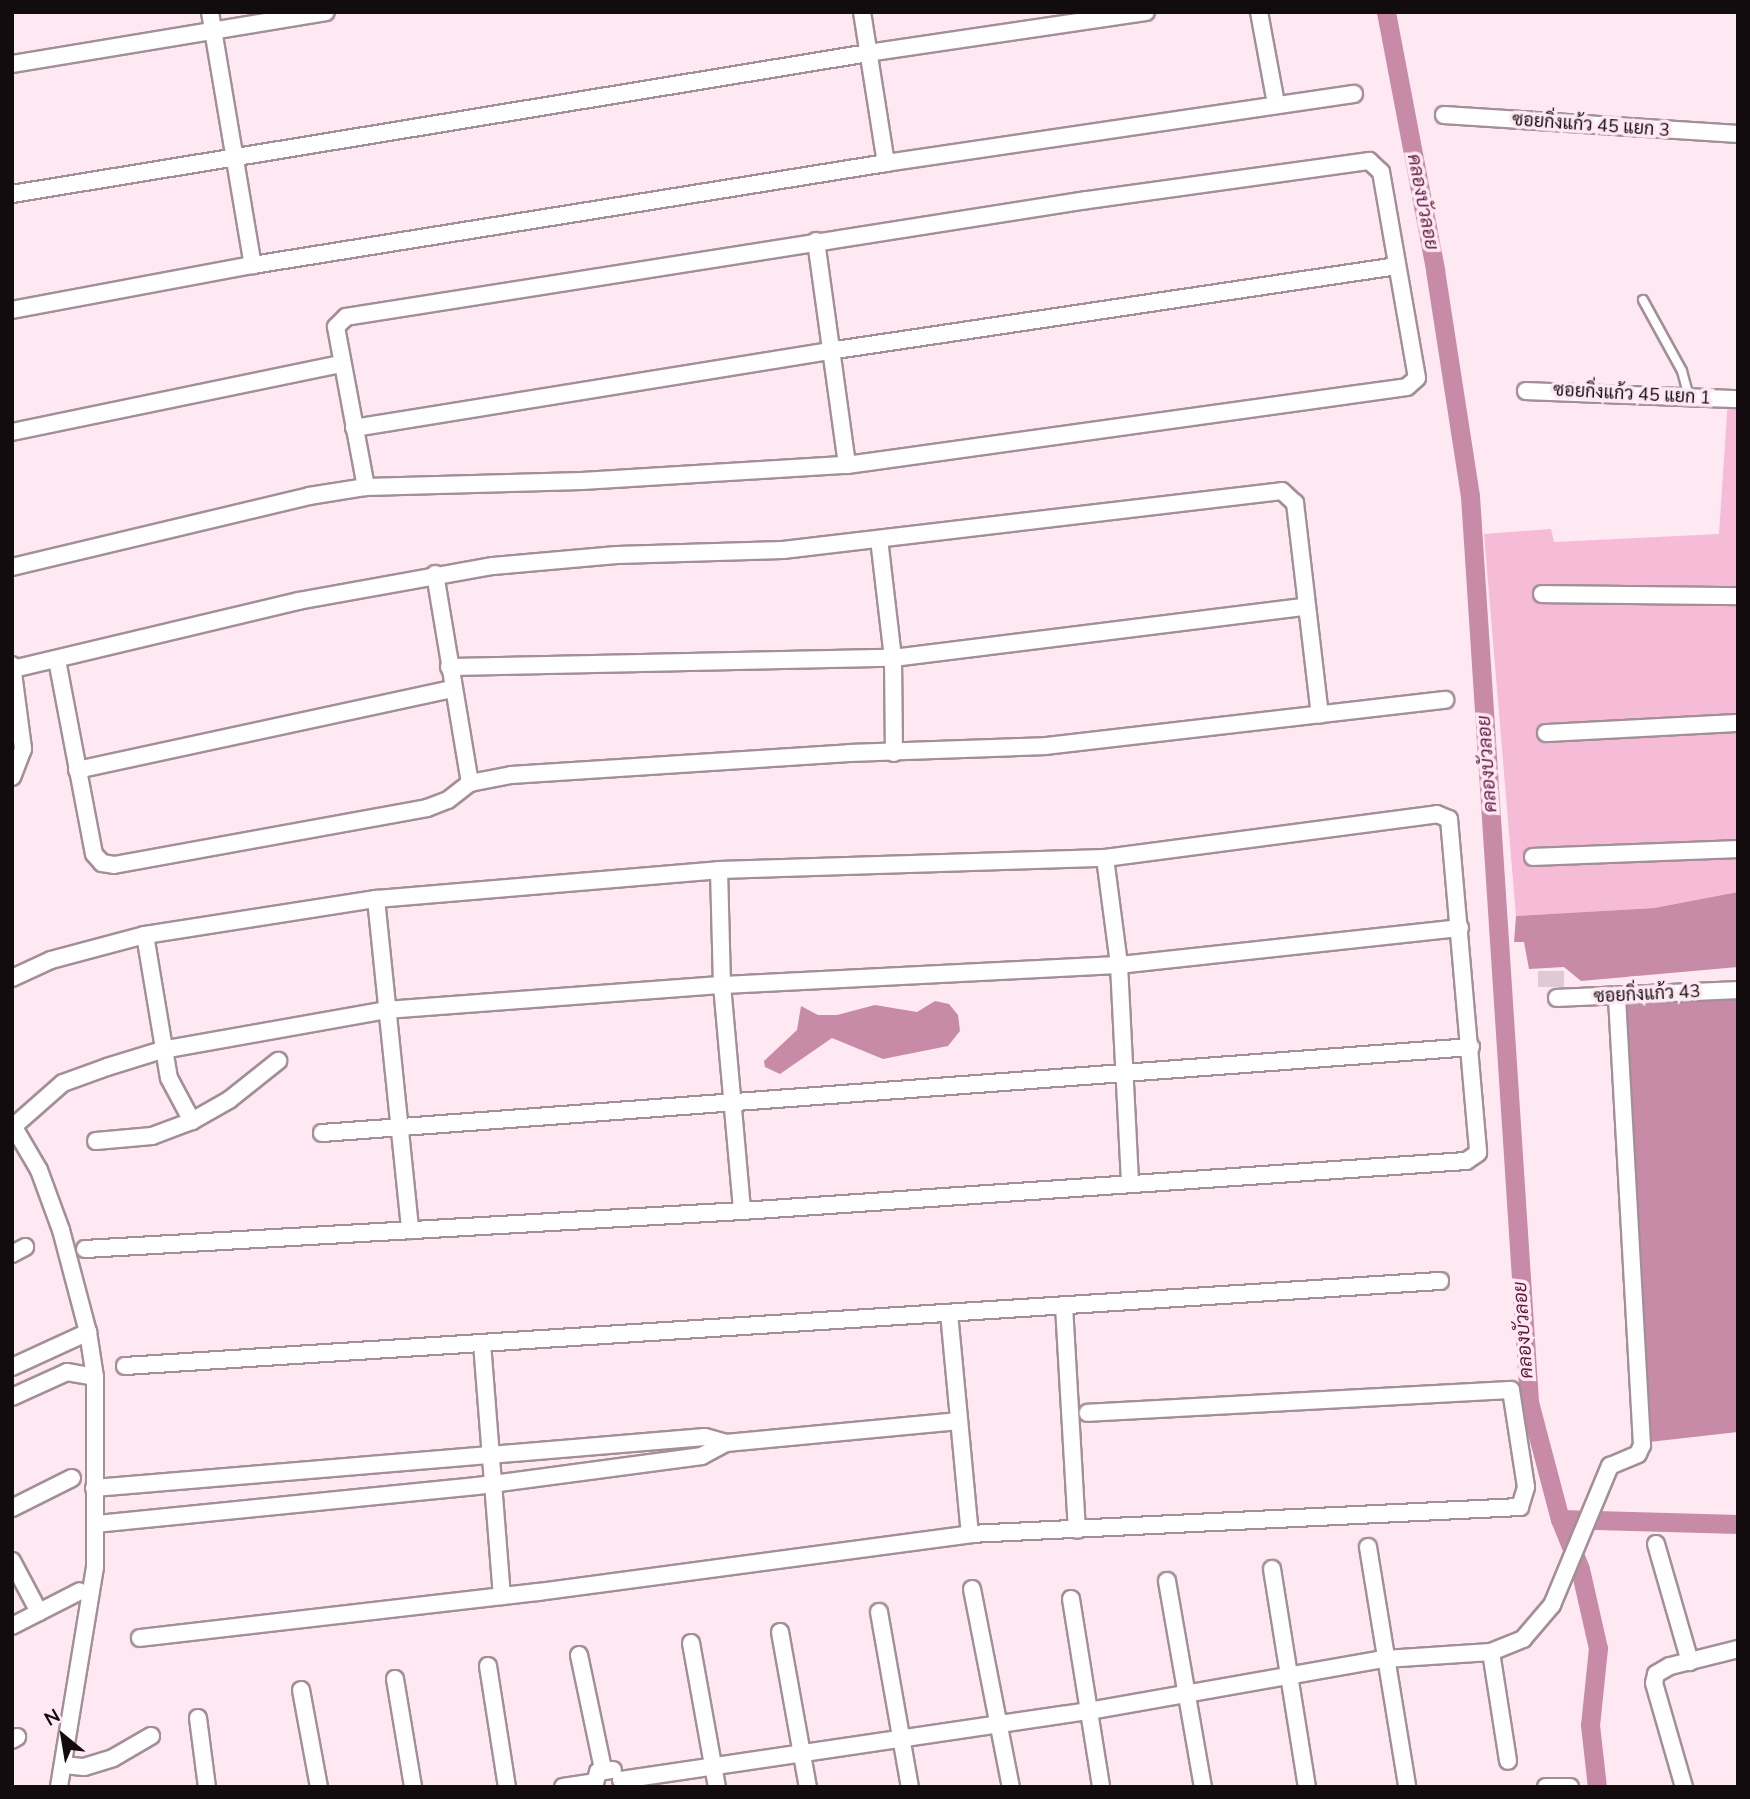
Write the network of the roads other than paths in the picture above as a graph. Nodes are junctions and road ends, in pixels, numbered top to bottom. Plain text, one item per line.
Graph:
1 (210, 12) edge
2 (326, 12) edge
3 (863, 12) edge
4 (1146, 12) edge
5 (1259, 12) edge
6 (213, 30) junction
7 (868, 53) junction
8 (12, 64) edge
9 (1354, 94) dead end
10 (1276, 104) junction
11 (1444, 115) dead end
12 (1738, 134) edge
13 (236, 158) junction
14 (886, 163) junction
15 (12, 194) edge
16 (816, 241) junction
17 (253, 265) junction
18 (1397, 266) junction
19 (1643, 300) dead end
20 (12, 310) edge
21 (830, 351) junction
22 (341, 364) junction
23 (1526, 391) dead end
24 (1689, 397) junction
25 (1738, 399) edge
26 (354, 428) junction
27 (12, 432) edge
28 (847, 464) junction
29 (366, 487) junction
30 (879, 539) junction
31 (12, 567) edge
32 (435, 574) junction
33 (1542, 594) dead end
34 (1738, 596) edge
35 (1305, 607) junction
36 (893, 658) junction
37 (57, 660) junction
38 (13, 667) edge
39 (449, 667) junction
40 (452, 690) junction
41 (1445, 700) dead end
42 (1320, 715) junction
43 (1738, 723) edge
44 (1546, 733) dead end
45 (894, 753) junction
46 (77, 770) junction
47 (12, 777) edge
48 (470, 783) junction
49 (1738, 849) edge
50 (1533, 857) dead end
51 (1105, 858) junction
52 (719, 870) junction
53 (376, 899) junction
54 (1460, 928) junction
55 (145, 935) junction
56 (1119, 965) junction
57 (12, 978) edge
58 (722, 985) junction
59 (1738, 989) edge
60 (1617, 996) junction
61 (1557, 998) dead end
62 (387, 1010) junction
63 (1471, 1046) junction
64 (162, 1050) junction
65 (278, 1061) dead end
66 (1124, 1073) junction
67 (732, 1104) junction
68 (191, 1121) junction
69 (13, 1125) edge
70 (399, 1127) junction
71 (322, 1133) dead end
72 (96, 1141) dead end
73 (1130, 1181) junction
74 (741, 1211) junction
75 (410, 1230) junction
76 (85, 1249) dead end
77 (1440, 1282) dead end
78 (1064, 1306) junction
79 (949, 1313) junction
80 (88, 1332) junction
81 (482, 1343) junction
82 (125, 1366) dead end
83 (12, 1367) edge
84 (95, 1377) junction
85 (12, 1397) edge
86 (1088, 1413) dead end
87 (959, 1421) junction
88 (726, 1444) junction
89 (492, 1453) junction
90 (72, 1478) dead end
91 (494, 1484) junction
92 (94, 1488) junction
93 (12, 1508) edge
94 (95, 1524) junction
95 (1077, 1530) junction
96 (970, 1534) junction
97 (1656, 1544) dead end
98 (1368, 1547) dead end
99 (12, 1561) edge
100 (1272, 1569) dead end
101 (1167, 1581) dead end
102 (972, 1589) dead end
103 (80, 1591) dead end
104 (502, 1596) junction
105 (1072, 1599) dead end
106 (39, 1612) junction
107 (879, 1612) dead end
108 (12, 1626) edge
109 (780, 1632) dead end
110 (141, 1638) dead end
111 (691, 1643) dead end
112 (1738, 1649) edge
113 (1491, 1652) junction
114 (579, 1655) dead end
115 (1385, 1659) junction
116 (1690, 1662) junction
117 (488, 1666) dead end
118 (1288, 1676) junction
119 (395, 1679) dead end
120 (301, 1689) dead end
121 (1189, 1694) junction
122 (1088, 1711) junction
123 (198, 1718) dead end
124 (1001, 1722) junction
125 (151, 1736) dead end
126 (902, 1738) junction
127 (803, 1753) junction
128 (1508, 1761) dead end
129 (713, 1763) junction
130 (64, 1765) junction
131 (604, 1769) junction
132 (621, 1783) edge
133 (593, 1785) edge
134 (1406, 1786) edge
135 (60, 1787) edge
136 (207, 1787) edge
137 (319, 1787) edge
138 (413, 1787) edge
139 (507, 1787) edge
140 (563, 1787) edge
141 (717, 1787) edge
142 (808, 1787) edge
143 (910, 1787) edge
144 (1011, 1787) edge
145 (1101, 1787) edge
146 (1203, 1787) edge
147 (1307, 1787) edge
148 (1546, 1787) edge
149 (1570, 1787) edge
150 (1684, 1787) edge

1 - 6 street
2 - 6 street
3 - 7 street
4 - 7 street
5 - 10 street
6 - 8 street
6 - 13 street
7 - 13 street
7 - 14 street
9 - 10 street
10 - 14 street
11 - 12 street, ซอยกิ่งแก้ว 45 แยก 3
13 - 15 street
13 - 17 street
14 - 17 street
16 - 18 street
16 - 21 street
16 - 22 street
17 - 20 street
18 - 21 street
18 - 28 street
19 - 24 lane
21 - 26 street
21 - 28 street
22 - 26 street
22 - 27 street
23 - 24 street, ซอยกิ่งแก้ว 45 แยก 1
24 - 25 street, ซอยกิ่งแก้ว 45 แยก 1
26 - 29 street
28 - 29 street
29 - 31 street
30 - 32 street
30 - 35 street
30 - 36 street
32 - 37 street
32 - 39 street
33 - 34 street
35 - 36 street
35 - 42 street
36 - 39 street
36 - 45 street
37 - 38 street
37 - 46 street
38 - 47 street
39 - 40 street
40 - 46 street
40 - 48 street
41 - 42 street
42 - 45 street
43 - 44 street
45 - 48 street
46 - 48 street
49 - 50 street
51 - 52 street
51 - 54 street
51 - 56 street
52 - 53 street
52 - 58 street
53 - 55 street
53 - 62 street
54 - 56 street
54 - 63 street
55 - 57 street
55 - 64 street
56 - 58 street
56 - 66 street
58 - 62 street
58 - 67 street
59 - 60 street, ซอยกิ่งแก้ว 43
60 - 61 street, ซอยกิ่งแก้ว 43
60 - 113 street
62 - 64 street
62 - 70 street
63 - 66 street
63 - 73 street
64 - 68 street
64 - 69 street
65 - 68 street
66 - 67 street
66 - 73 street
67 - 70 street
67 - 74 street
68 - 72 street
69 - 80 street
70 - 71 street
70 - 75 street
73 - 74 street
74 - 75 street
75 - 76 street
77 - 78 street
78 - 79 street
78 - 95 street
79 - 81 street
79 - 87 street
80 - 83 street
80 - 84 street
81 - 82 street
81 - 89 street
84 - 85 street
84 - 92 street
86 - 95 street
87 - 88 street
87 - 96 street
88 - 89 street
88 - 91 street
89 - 91 street
89 - 92 street
90 - 93 street
91 - 94 street
91 - 104 street
92 - 94 street
94 - 130 street
95 - 96 street
96 - 104 street
97 - 116 street
98 - 115 street
99 - 106 street
100 - 118 street
101 - 121 street
102 - 124 street
103 - 106 street
104 - 110 street
105 - 122 street
106 - 108 street
107 - 126 street
109 - 127 street
111 - 129 street
112 - 116 street
113 - 115 street
113 - 128 street
114 - 131 street
115 - 118 street
115 - 134 street
116 - 150 street
117 - 139 street
118 - 121 street
118 - 147 street
119 - 138 street
120 - 137 street
121 - 122 street
121 - 146 street
122 - 124 street
122 - 145 street
123 - 136 street
124 - 126 street
124 - 144 street
125 - 130 street
126 - 127 street
126 - 143 street
127 - 129 street
127 - 142 street
129 - 132 street
129 - 141 street
130 - 135 street
131 - 132 street
131 - 133 street
133 - 140 street
148 - 149 street

